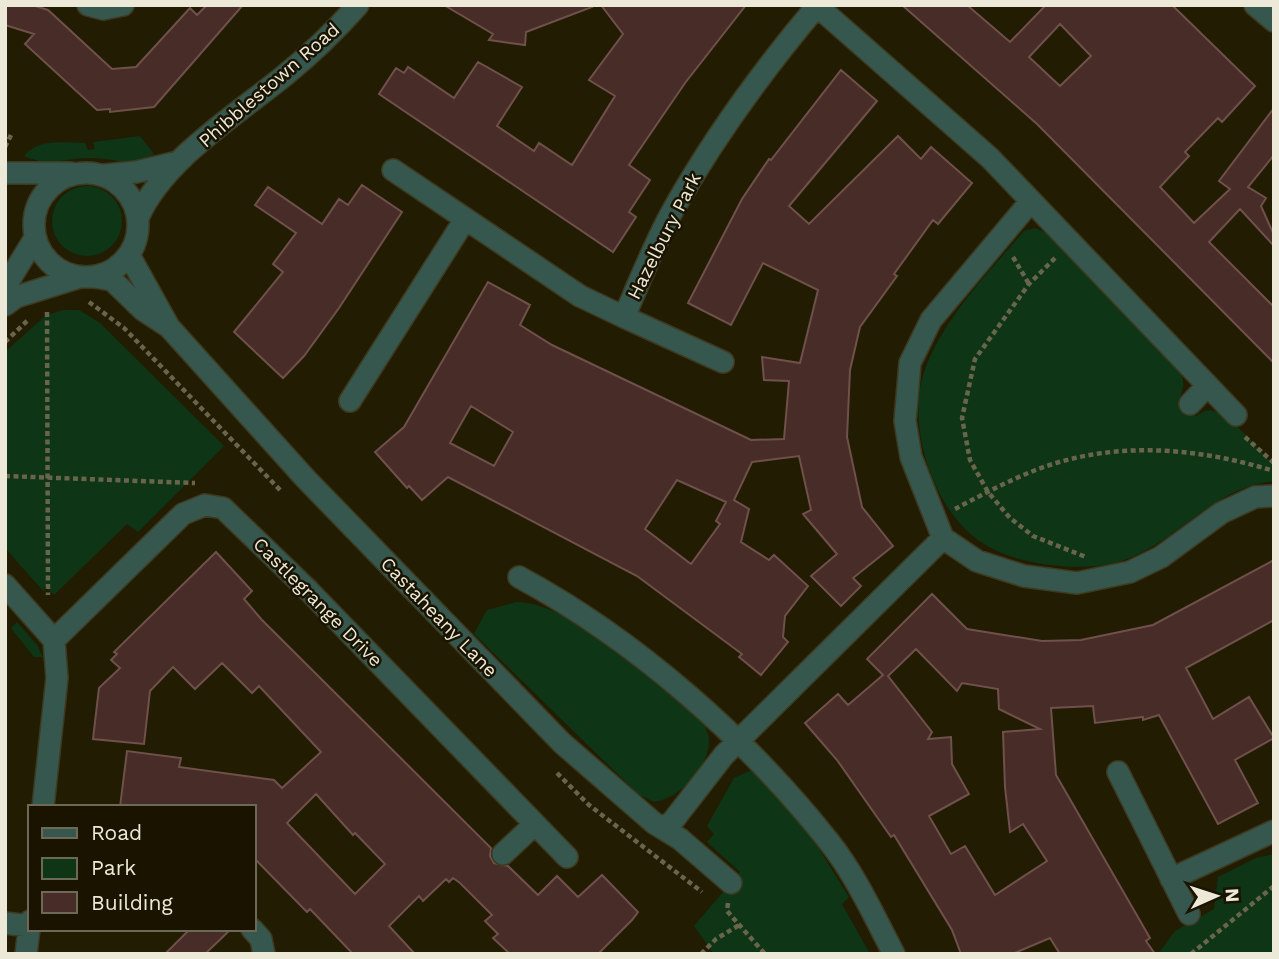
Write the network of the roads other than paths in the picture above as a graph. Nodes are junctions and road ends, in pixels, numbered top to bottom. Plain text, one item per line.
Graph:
1 (88, 5) edge
2 (123, 5) edge
3 (358, 5) edge
4 (1255, 5) edge
5 (817, 6) edge
6 (1274, 21) edge
7 (178, 162) junction
8 (393, 170) dead end
9 (6, 172) edge
10 (75, 173) junction
11 (105, 175) junction
12 (1031, 201) junction
13 (138, 218) junction
14 (464, 221) junction
15 (34, 229) junction
16 (129, 255) junction
17 (87, 277) junction
18 (5, 287) edge
19 (5, 305) edge
20 (624, 317) junction
21 (169, 327) junction
22 (723, 362) dead end
23 (1206, 387) junction
24 (350, 401) dead end
25 (1190, 404) dead end
26 (1236, 415) road end
27 (1274, 496) edge
28 (939, 531) junction
29 (519, 577) dead end
30 (5, 585) edge
31 (54, 640) junction
32 (737, 742) junction
33 (1118, 772) dead end
34 (43, 805) edge
35 (535, 824) junction
36 (664, 827) junction
37 (1274, 831) edge
38 (503, 854) dead end
39 (567, 857) dead end
40 (1171, 879) junction
41 (730, 883) road end
42 (1189, 914) dead end
43 (5, 923) edge
44 (28, 923) edge
45 (28, 931) edge
46 (254, 931) edge
47 (26, 954) edge
48 (264, 954) edge
49 (894, 954) edge

1 - 2 street
3 - 7 street, Phibblestown Road
4 - 6 street
5 - 12 street, Hazelbury Park
5 - 20 street, Hazelbury Park
7 - 11 street, Phibblestown Road
7 - 13 street, Phibblestown Road
8 - 14 street, Hazelbury Park
9 - 10 street
9 - 15 street
10 - 11 street
10 - 15 street
11 - 13 street
12 - 23 street, Hazelbury Park
12 - 28 street
13 - 16 street
14 - 20 street, Hazelbury Park
14 - 24 street
15 - 17 street
15 - 18 street
16 - 17 street
16 - 21 street, Castaheany Lane
17 - 19 street
17 - 21 street, Castaheany Lane
20 - 22 street
21 - 36 street, Castaheany Lane
23 - 25 street
23 - 26 street, Hazelbury Park
27 - 28 street
28 - 32 street
29 - 32 street
30 - 31 street
31 - 34 street
31 - 35 street, Castlegrange Drive
32 - 36 street
32 - 49 street
33 - 40 street
35 - 38 street
35 - 39 street, Castlegrange Drive
36 - 41 street, Castaheany Lane
37 - 40 street
40 - 42 street
43 - 44 street
45 - 47 street
46 - 48 street

